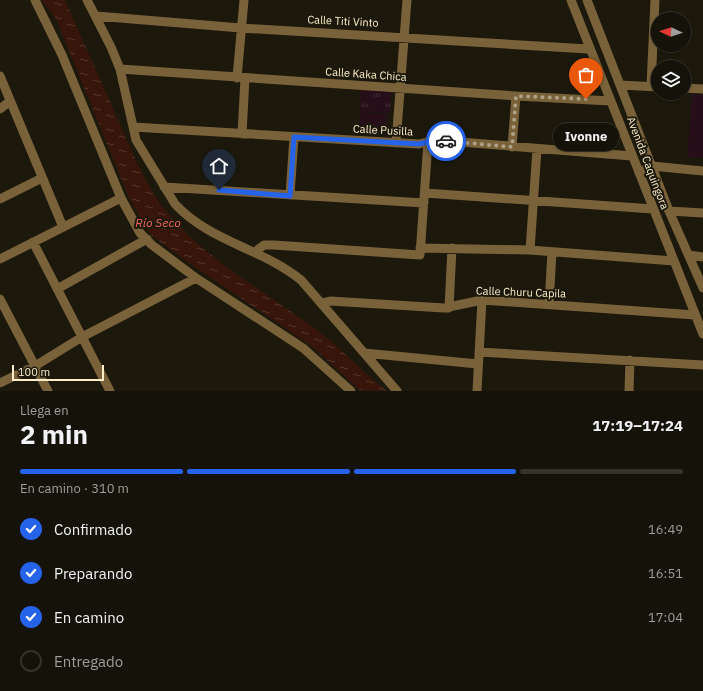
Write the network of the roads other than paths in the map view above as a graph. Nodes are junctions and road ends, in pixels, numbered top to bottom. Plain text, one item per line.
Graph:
1 (35, 0) edge
2 (87, 0) edge
3 (244, 0) edge
4 (407, 0) edge
5 (570, 0) edge
6 (587, 0) edge
7 (655, 0) edge
8 (96, 16) junction
9 (241, 28) junction
10 (404, 37) junction
11 (588, 49) junction
12 (654, 60) edge
13 (120, 69) junction
14 (0, 76) edge
15 (241, 78) junction
16 (620, 85) junction
17 (651, 86) edge
18 (401, 88) junction
19 (691, 88) edge
20 (703, 89) edge
21 (516, 96) junction
22 (610, 100) junction
23 (10, 101) junction
24 (0, 109) edge
25 (133, 127) junction
26 (242, 134) junction
27 (294, 137) junction
28 (428, 142) junction
29 (396, 143) junction
30 (512, 147) junction
31 (537, 149) junction
32 (632, 156) junction
33 (652, 166) junction
34 (703, 171) edge
35 (639, 173) junction
36 (42, 178) junction
37 (164, 187) junction
38 (425, 193) junction
39 (290, 196) junction
40 (121, 198) junction
41 (0, 199) edge
42 (533, 200) junction
43 (424, 203) junction
44 (653, 209) junction
45 (669, 211) junction
46 (703, 213) edge
47 (63, 227) junction
48 (146, 239) junction
49 (33, 242) junction
50 (452, 248) junction
51 (530, 250) junction
52 (420, 251) junction
53 (255, 252) junction
54 (552, 252) junction
55 (689, 255) junction
56 (703, 257) edge
57 (0, 259) edge
58 (674, 261) junction
59 (196, 278) junction
60 (703, 288) edge
61 (57, 289) junction
62 (0, 300) edge
63 (482, 300) junction
64 (322, 303) junction
65 (549, 304) junction
66 (449, 308) junction
67 (9, 315) junction
68 (695, 315) junction
69 (0, 320) edge
70 (703, 334) edge
71 (82, 337) junction
72 (479, 352) junction
73 (364, 353) junction
74 (630, 360) junction
75 (478, 364) junction
76 (703, 365) edge
77 (35, 366) junction
78 (0, 382) edge
79 (48, 391) edge
80 (110, 391) edge
81 (351, 391) edge
82 (397, 391) edge
83 (477, 391) edge
84 (629, 391) edge

1 - 40 street
2 - 8 street
3 - 9 street
4 - 10 street
5 - 11 street, Avenida Caquingora
6 - 16 street, Avenida Caquingora
7 - 12 street
8 - 9 street, Calle Titi Vinto
8 - 13 street
9 - 10 street, Calle Titi Vinto
9 - 15 street
10 - 11 street, Calle Titi Vinto
10 - 18 street
11 - 22 street, Avenida Caquingora
13 - 15 street, Calle Kaka Chica
13 - 25 street
14 - 23 street
15 - 18 street, Calle Kaka Chica
15 - 26 street
16 - 17 street
16 - 33 street, Avenida Caquingora
18 - 21 street, Calle Kaka Chica
18 - 29 street
19 - 20 street
21 - 22 street, Calle Kaka Chica
21 - 30 street
22 - 32 street, Avenida Caquingora
23 - 24 street
23 - 36 street
25 - 26 street, Calle Pusilla
25 - 37 street
26 - 27 street, Calle Pusilla
27 - 29 street, Calle Pusilla
27 - 39 street
28 - 29 street, Calle Pusilla
28 - 30 street, Calle Pusilla
28 - 38 street
30 - 31 street, Calle Pusilla
31 - 32 street, Calle Pusilla
31 - 42 street
32 - 35 street, Avenida Caquingora
33 - 34 street
33 - 35 street
33 - 45 street, Avenida Caquingora
35 - 44 street, Avenida Caquingora
36 - 41 street
36 - 47 street
37 - 39 street
37 - 53 street
38 - 42 street
38 - 43 street
39 - 43 street
40 - 47 street
40 - 48 street
42 - 44 street
42 - 51 street
43 - 52 street
44 - 58 street, Avenida Caquingora
45 - 46 street
45 - 55 street, Avenida Caquingora
47 - 49 street
48 - 59 street
48 - 61 street
49 - 57 street
49 - 61 street
50 - 51 street
50 - 52 street
50 - 66 street
51 - 54 street
52 - 53 street
53 - 64 street
54 - 58 street
54 - 65 street
55 - 56 street
55 - 60 street, Avenida Caquingora
58 - 68 street, Avenida Caquingora
59 - 71 street
59 - 81 street
61 - 71 street
62 - 67 street
63 - 65 street, Calle Churu Capila
63 - 66 street, Calle Churu Capila
63 - 72 street
64 - 66 street, Calle Churu Capila
64 - 73 street
65 - 68 street, Calle Churu Capila
67 - 69 street
67 - 77 street
68 - 70 street, Avenida Caquingora
71 - 77 street
71 - 80 street
72 - 74 street
72 - 75 street
73 - 75 street
73 - 82 street
74 - 76 street
74 - 84 street
75 - 83 street
77 - 78 street
77 - 79 street

